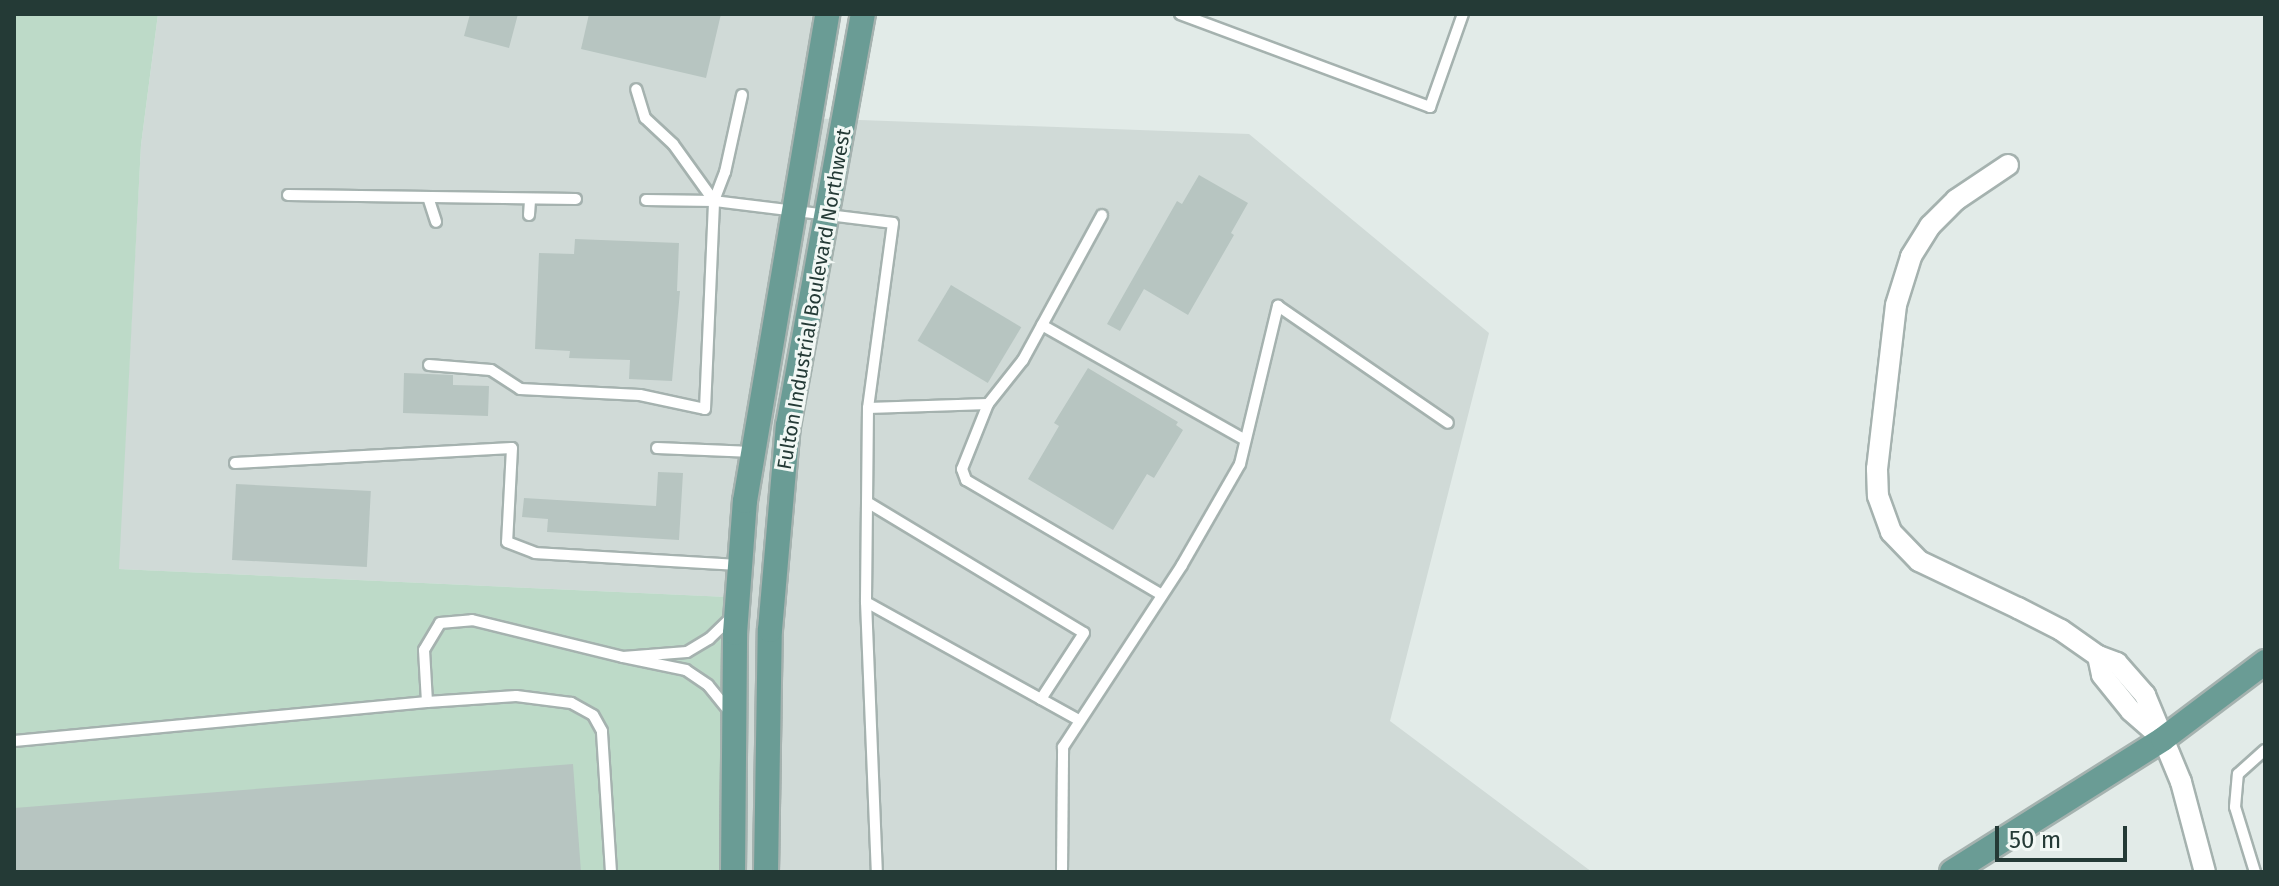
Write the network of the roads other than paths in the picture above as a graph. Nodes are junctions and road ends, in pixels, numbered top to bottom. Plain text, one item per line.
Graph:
1 (827, 14) edge
2 (863, 14) edge
3 (1180, 14) edge
4 (1463, 14) edge
5 (636, 89) dead end
6 (742, 95) dead end
7 (2008, 165) dead end
8 (288, 195) dead end
9 (428, 197) junction
10 (530, 199) junction
11 (576, 199) dead end
12 (646, 200) dead end
13 (714, 201) junction
14 (793, 211) junction
15 (529, 215) dead end
16 (827, 215) junction
17 (1102, 215) dead end
18 (436, 222) dead end
19 (1042, 325) junction
20 (429, 365) dead end
21 (988, 404) junction
22 (868, 408) junction
23 (1448, 423) dead end
24 (1245, 440) junction
25 (657, 448) dead end
26 (753, 452) junction
27 (235, 463) dead end
28 (867, 502) junction
29 (740, 565) junction
30 (1162, 595) junction
31 (866, 602) junction
32 (737, 612) junction
33 (623, 657) junction
34 (2265, 663) edge
35 (1041, 699) junction
36 (427, 702) junction
37 (735, 717) junction
38 (1079, 720) junction
39 (2163, 739) junction
40 (14, 741) edge
41 (2265, 750) edge
42 (611, 872) edge
43 (733, 872) edge
44 (766, 872) edge
45 (877, 872) edge
46 (1062, 872) edge
47 (1952, 872) edge
48 (2205, 872) edge
49 (2255, 872) edge

1 - 14 main road, Fulton Industrial Boulevard Northwest
2 - 16 main road, Fulton Industrial Boulevard Northwest
3 - 4 lane
5 - 13 lane
6 - 13 lane
7 - 39 street
8 - 9 lane
9 - 10 lane
9 - 18 lane
10 - 11 lane
10 - 15 lane
12 - 13 lane
13 - 14 lane
13 - 20 lane
14 - 16 lane
14 - 26 main road, Fulton Industrial Boulevard Northwest
16 - 22 lane
16 - 44 main road, Fulton Industrial Boulevard Northwest
17 - 19 lane
19 - 21 lane
19 - 24 lane
21 - 22 lane
21 - 30 lane
22 - 28 lane
23 - 24 lane
24 - 30 lane
25 - 26 lane
26 - 29 main road, Fulton Industrial Boulevard Northwest
27 - 29 lane
28 - 31 lane
28 - 35 lane
29 - 32 main road, Fulton Industrial Boulevard Northwest
30 - 38 lane
31 - 35 lane
31 - 45 lane
32 - 33 lane
32 - 37 main road, Fulton Industrial Boulevard Northwest
33 - 36 lane
33 - 37 lane
34 - 39 main road
35 - 38 lane
36 - 40 lane
36 - 42 lane
37 - 43 main road, Fulton Industrial Boulevard Northwest
38 - 46 lane
39 - 47 main road
39 - 48 street
41 - 49 lane

